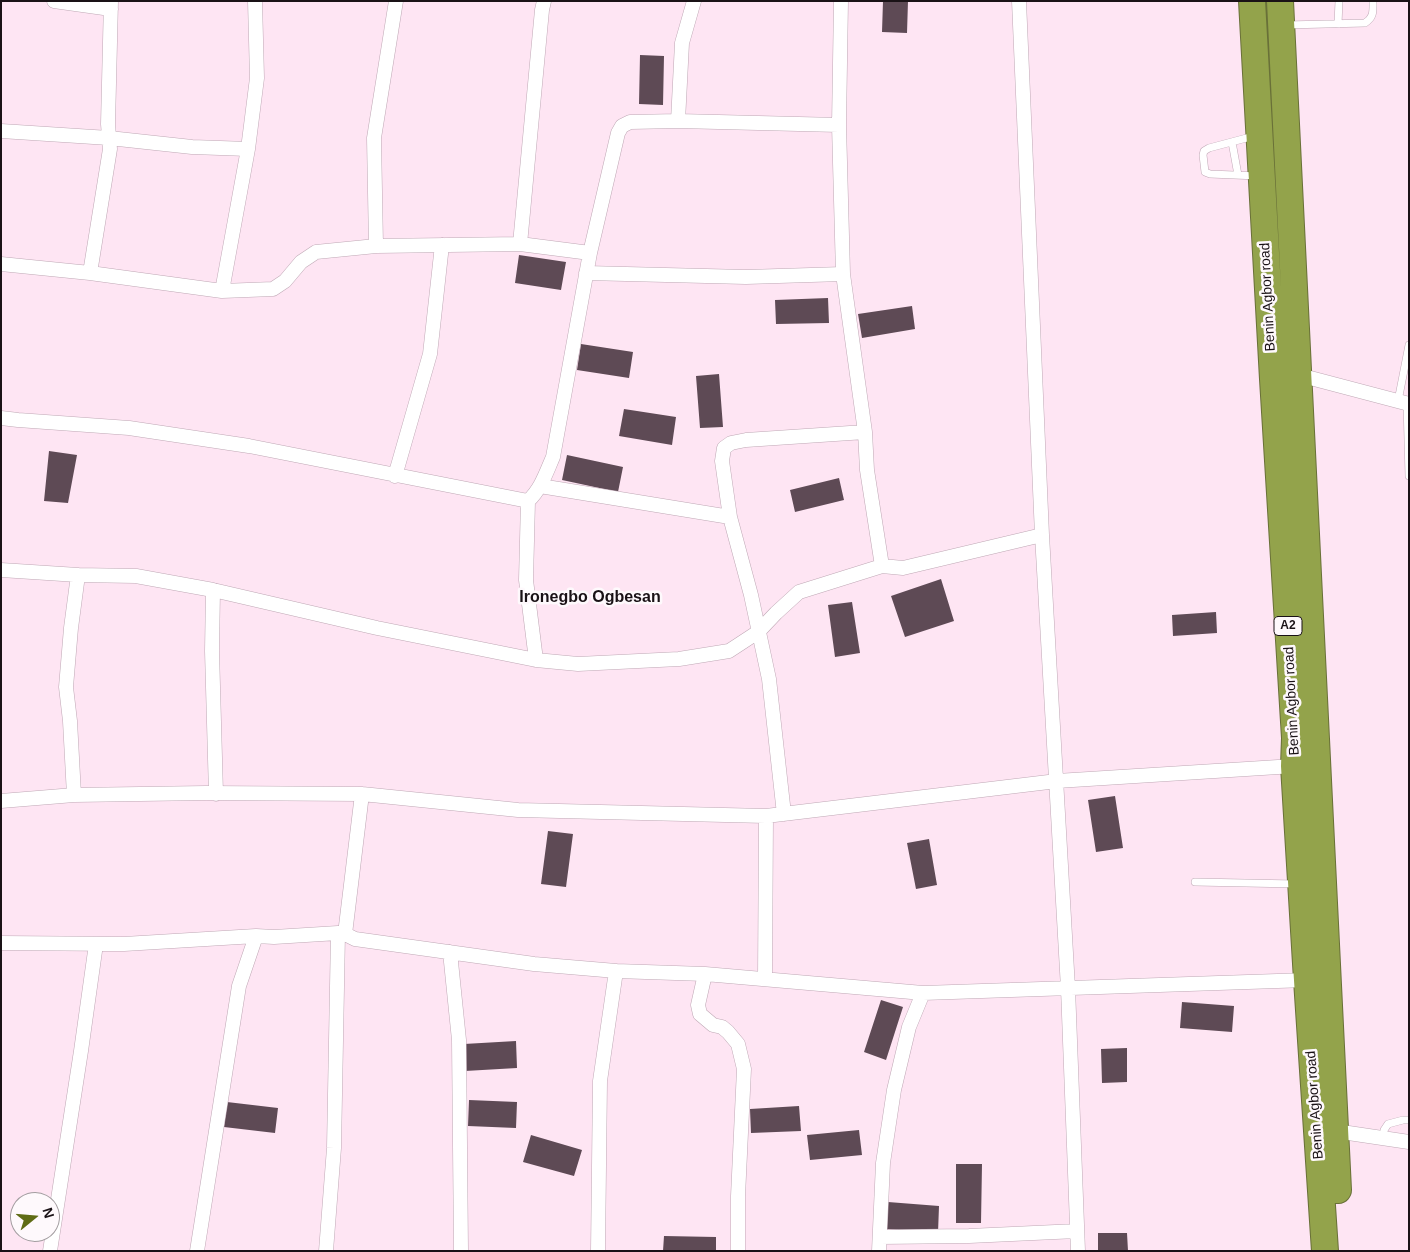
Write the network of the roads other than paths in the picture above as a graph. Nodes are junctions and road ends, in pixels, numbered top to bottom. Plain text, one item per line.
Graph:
1 (54, 1) edge
2 (255, 1) edge
3 (396, 1) edge
4 (544, 1) edge
5 (694, 1) edge
6 (841, 1) edge
7 (1018, 1) edge
8 (1252, 1) edge
9 (1338, 1) edge
10 (1373, 1) edge
11 (111, 5) edge
12 (1281, 13) edge
13 (1338, 24) junction
14 (678, 121) junction
15 (838, 125) junction
16 (1, 132) edge
17 (1259, 134) junction
18 (109, 138) junction
19 (1232, 142) junction
20 (248, 149) junction
21 (1250, 175) junction
22 (520, 244) junction
23 (442, 245) junction
24 (376, 246) junction
25 (590, 253) junction
26 (1, 264) edge
27 (90, 273) junction
28 (586, 273) junction
29 (843, 274) junction
30 (222, 291) junction
31 (1409, 345) edge
32 (1299, 375) junction
33 (1404, 403) edge
34 (1, 418) edge
35 (865, 432) junction
36 (395, 476) junction
37 (1409, 476) edge
38 (540, 486) junction
39 (528, 501) junction
40 (730, 517) junction
41 (1042, 535) junction
42 (882, 566) junction
43 (1, 570) edge
44 (78, 575) junction
45 (213, 590) junction
46 (758, 632) junction
47 (536, 660) junction
48 (1294, 766) junction
49 (1057, 781) junction
50 (216, 794) junction
51 (362, 794) junction
52 (74, 795) junction
53 (1, 800) edge
54 (784, 814) junction
55 (766, 816) junction
56 (1195, 882) dead end
57 (1301, 884) junction
58 (341, 934) junction
59 (256, 936) junction
60 (1, 943) edge
61 (96, 944) junction
62 (450, 952) junction
63 (616, 971) junction
64 (705, 974) junction
65 (764, 978) junction
66 (1307, 980) junction
67 (1068, 988) junction
68 (923, 993) junction
69 (1409, 1120) edge
70 (1336, 1132) junction
71 (1384, 1139) junction
72 (1409, 1142) edge
73 (1077, 1231) junction
74 (880, 1244) edge
75 (50, 1251) edge
76 (197, 1251) edge
77 (326, 1251) edge
78 (461, 1251) edge
79 (598, 1251) edge
80 (738, 1251) edge
81 (1078, 1251) edge
82 (1325, 1251) edge
83 (1341, 1251) edge

1 - 11 street
2 - 20 street
3 - 24 street
4 - 22 street
5 - 14 street
6 - 15 street
7 - 41 street
8 - 17 highway, Benin Agbor road / A2
9 - 13 lane
10 - 13 lane
11 - 18 street
12 - 13 lane
12 - 32 highway, Benin Agbor road / A2
14 - 15 street
14 - 25 street
15 - 29 street
16 - 18 street
17 - 19 lane
17 - 21 highway, Benin Agbor road / A2
18 - 20 street
18 - 27 street
19 - 21 lane
19 - 21 lane
20 - 30 street
21 - 48 highway, Benin Agbor road / A2
22 - 23 street
22 - 25 street
23 - 24 street
23 - 36 street
24 - 30 street
25 - 28 street
26 - 27 street
27 - 30 street
28 - 29 street
28 - 38 street
29 - 35 street
31 - 33 lane
32 - 33 street
32 - 70 highway, Benin Agbor road / A2
33 - 37 lane
34 - 36 street
35 - 40 street
35 - 42 street
36 - 39 street
38 - 39 street
38 - 40 street
39 - 47 street
40 - 46 street
41 - 42 street
41 - 49 street
42 - 46 street
43 - 44 street
44 - 45 street
44 - 52 street
45 - 47 street
45 - 50 street
46 - 47 street
46 - 54 street
48 - 49 street
48 - 57 highway, Benin Agbor road / A2
49 - 54 street
49 - 67 street
50 - 51 street
50 - 52 street
51 - 55 street
51 - 58 street
52 - 53 street
54 - 55 street
55 - 65 street
56 - 57 lane
57 - 66 highway, Benin Agbor road / A2
58 - 59 street
58 - 62 street
58 - 77 street
59 - 61 street
59 - 76 street
60 - 61 street
61 - 75 street
62 - 63 street
62 - 78 street
63 - 64 street
63 - 79 street
64 - 65 street
64 - 80 street
65 - 68 street
66 - 67 street
66 - 82 highway, Benin Agbor road / A2
67 - 68 street
67 - 73 street
68 - 74 street
69 - 71 lane
70 - 71 street
70 - 83 highway, Benin Agbor road / A2
71 - 72 street
73 - 74 street
73 - 81 street

